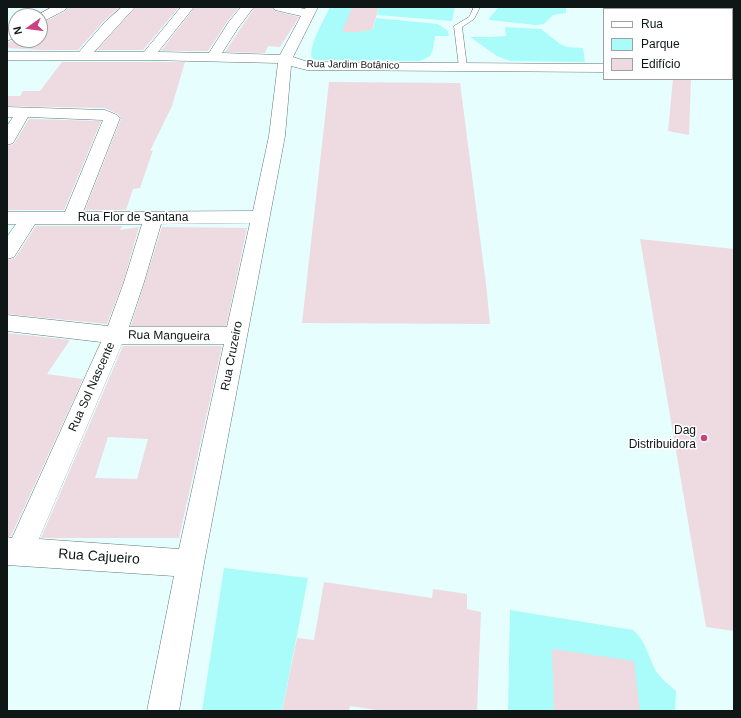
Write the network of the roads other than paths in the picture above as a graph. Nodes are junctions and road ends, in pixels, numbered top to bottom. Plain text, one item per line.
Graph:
1 (60, 7) edge
2 (129, 7) edge
3 (188, 7) edge
4 (248, 7) edge
5 (279, 7) edge
6 (477, 7) edge
7 (311, 10) edge
8 (48, 14) edge
9 (7, 56) edge
10 (83, 56) junction
11 (148, 56) junction
12 (213, 57) junction
13 (285, 60) junction
14 (463, 67) junction
15 (603, 68) edge
16 (7, 112) edge
17 (23, 112) junction
18 (7, 140) edge
19 (260, 217) junction
20 (7, 218) edge
21 (30, 218) junction
22 (71, 218) junction
23 (152, 218) junction
24 (7, 252) edge
25 (7, 323) edge
26 (115, 335) junction
27 (236, 336) junction
28 (13, 551) edge
29 (190, 563) junction
30 (163, 711) edge

1 - 8 street
2 - 10 street
3 - 11 street
4 - 12 street
5 - 7 street
6 - 14 lane
7 - 13 street, Rua Cruzeiro
9 - 10 street, Rua Jardim Botânico
10 - 11 street, Rua Jardim Botânico
11 - 12 street, Rua Jardim Botânico
12 - 13 street, Rua Jardim Botânico
13 - 14 street, Rua Jardim Botânico
13 - 19 street, Rua Cruzeiro
14 - 15 street, Rua Jardim Botânico
16 - 17 street
17 - 18 street
17 - 22 street
19 - 23 street, Rua Flor de Santana
19 - 27 street, Rua Cruzeiro
20 - 21 street, Rua Flor de Santana
21 - 22 street, Rua Flor de Santana
21 - 24 street
22 - 23 street, Rua Flor de Santana
23 - 26 street, Rua Sol Nascente
25 - 26 street, Rua Mangueira
26 - 27 street, Rua Mangueira
26 - 28 street, Rua Sol Nascente
27 - 29 street, Rua Cruzeiro
28 - 29 street, Rua Cajueiro
29 - 30 street, Rua Cruzeiro

